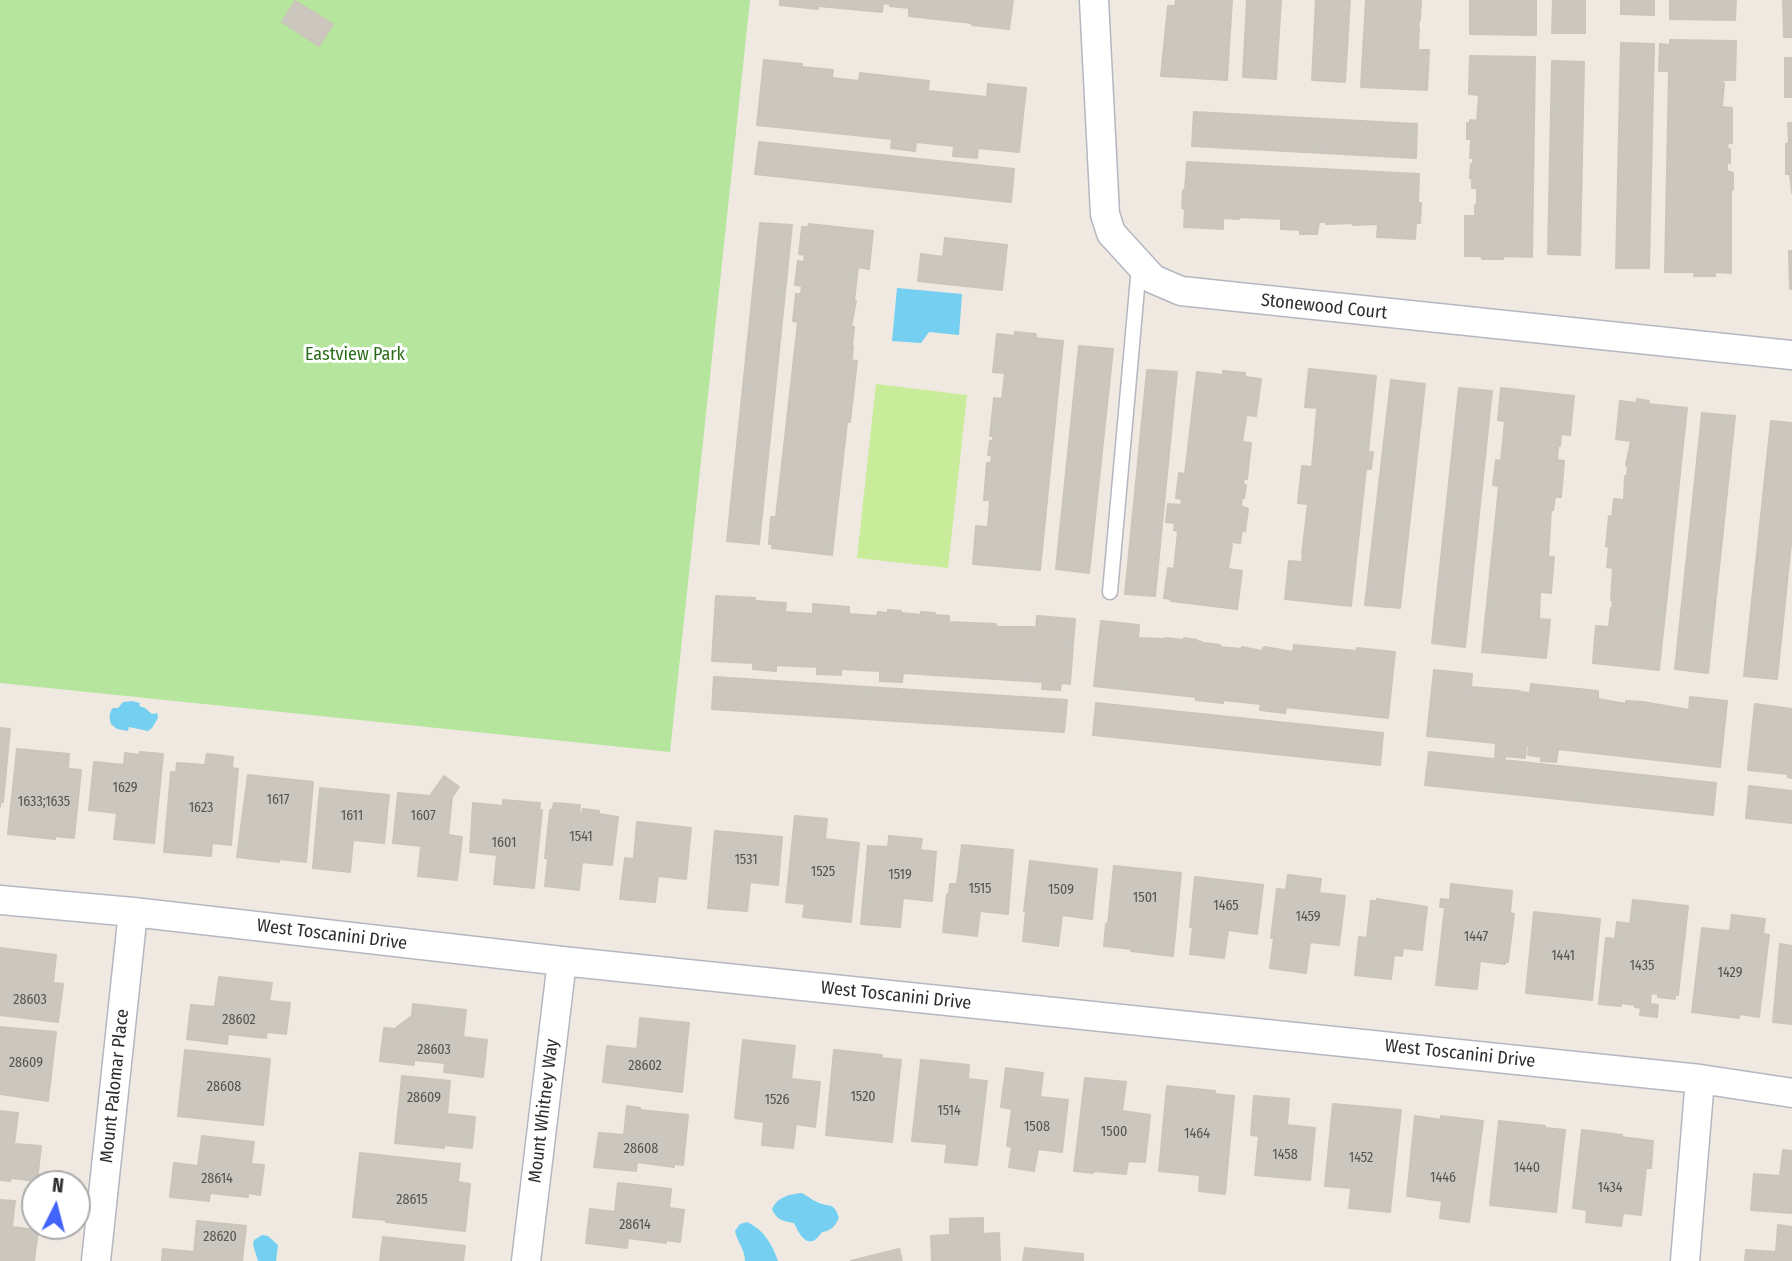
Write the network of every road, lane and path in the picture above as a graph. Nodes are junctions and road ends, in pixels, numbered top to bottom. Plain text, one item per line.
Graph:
1 (1094, 0) edge
2 (1139, 265) junction
3 (1792, 355) edge
4 (1110, 592) dead end
5 (0, 900) edge
6 (133, 912) junction
7 (562, 961) junction
8 (1700, 1079) junction
9 (1792, 1093) edge
10 (96, 1261) edge
11 (526, 1261) edge
12 (1685, 1261) edge

1 - 2 street, Stonewood Court
2 - 3 street, Stonewood Court
2 - 4 lane
5 - 6 street, West Toscanini Drive
6 - 7 street, West Toscanini Drive
6 - 10 street, Mount Palomar Place
7 - 8 street, West Toscanini Drive
7 - 11 street, Mount Whitney Way
8 - 9 street, West Toscanini Drive
8 - 12 street

